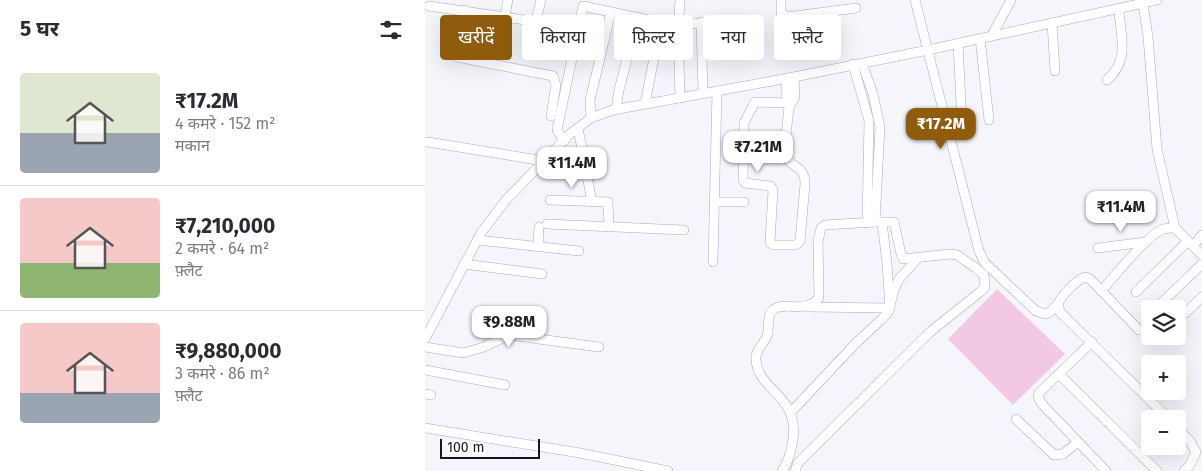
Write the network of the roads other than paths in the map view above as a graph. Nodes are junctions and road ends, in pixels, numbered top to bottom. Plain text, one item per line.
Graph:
1 (508, 0) edge
2 (541, 0) edge
3 (680, 0) edge
4 (781, 0) edge
5 (915, 0) edge
6 (1011, 0) edge
7 (1157, 0) edge
8 (1143, 4) junction
9 (429, 6) dead end
10 (856, 8) dead end
11 (1119, 9) junction
12 (465, 10) junction
13 (611, 12) junction
14 (498, 15) edge
15 (505, 15) edge
16 (537, 15) edge
17 (627, 15) edge
18 (701, 22) joint
19 (1052, 23) junction
20 (992, 36) junction
21 (979, 38) junction
22 (958, 43) junction
23 (929, 50) junction
24 (626, 60) edge
25 (654, 60) edge
26 (678, 60) edge
27 (858, 64) junction
28 (1055, 71) dead end
29 (790, 78) junction
30 (1107, 80) dead end
31 (869, 83) junction
32 (859, 87) junction
33 (717, 90) junction
34 (703, 93) junction
35 (680, 98) junction
36 (645, 104) junction
37 (788, 105) junction
38 (617, 109) junction
39 (551, 116) dead end
40 (591, 118) junction
41 (989, 120) dead end
42 (869, 121) junction
43 (879, 121) junction
44 (962, 123) dead end
45 (578, 128) junction
46 (564, 141) junction
47 (428, 142) dead end
48 (544, 161) junction
49 (868, 174) junction
50 (878, 175) junction
51 (550, 200) dead end
52 (592, 202) junction
53 (714, 202) junction
54 (744, 202) dead end
55 (875, 222) junction
56 (609, 227) junction
57 (1175, 228) junction
58 (684, 230) dead end
59 (1202, 235) edge
60 (477, 240) junction
61 (1146, 242) junction
62 (1191, 243) junction
63 (538, 246) junction
64 (1098, 248) dead end
65 (579, 251) dead end
66 (1202, 255) edge
67 (919, 257) junction
68 (713, 262) dead end
69 (464, 264) junction
70 (1202, 264) edge
71 (543, 274) dead end
72 (1101, 291) junction
73 (1136, 292) dead end
74 (1202, 297) edge
75 (1164, 300) edge
76 (1057, 304) junction
77 (808, 307) junction
78 (890, 308) junction
79 (1186, 312) edge
80 (1139, 330) dead end
81 (425, 339) edge
82 (1092, 342) junction
83 (425, 347) edge
84 (599, 347) dead end
85 (425, 370) edge
86 (1059, 374) junction
87 (505, 385) dead end
88 (1160, 410) edge
89 (791, 412) junction
90 (1016, 419) dead end
91 (425, 428) edge
92 (1186, 436) edge
93 (1078, 442) junction
94 (627, 467) edge
95 (669, 471) edge
96 (781, 471) edge
97 (795, 471) edge
98 (1106, 471) edge
99 (1157, 471) edge
100 (1184, 471) edge

1 - 15 street
2 - 16 street
3 - 18 street
4 - 10 street
5 - 23 street
6 - 20 street
7 - 8 street
8 - 11 street
8 - 57 street
9 - 12 street
11 - 19 street
11 - 30 street
12 - 14 street
12 - 39 street
13 - 17 street
13 - 40 street
13 - 46 street
18 - 34 street
19 - 20 street
19 - 28 street
20 - 21 street
21 - 22 street
21 - 41 street
22 - 23 street
22 - 44 street
23 - 27 street
23 - 76 street
24 - 38 street
25 - 36 street
26 - 35 street
27 - 29 street
27 - 31 street
27 - 32 street
29 - 33 street
29 - 37 street
31 - 32 street
31 - 43 street
32 - 42 street
33 - 34 street
33 - 53 street
34 - 35 street
35 - 36 street
36 - 38 street
37 - 37 street
38 - 40 street
40 - 45 street
42 - 43 street
42 - 49 street
43 - 50 street
45 - 46 street
45 - 52 street
46 - 48 street
47 - 48 street
48 - 60 street
49 - 50 street
49 - 55 street
50 - 55 street
51 - 52 street
52 - 56 street
53 - 54 street
53 - 68 street
55 - 67 street
55 - 77 street
55 - 78 street
56 - 58 street
56 - 63 street
57 - 61 street
57 - 62 street
59 - 62 street
60 - 63 street
60 - 69 street
61 - 64 street
61 - 72 street
62 - 66 street
62 - 73 street
63 - 65 street
67 - 78 street
67 - 97 street
69 - 71 street
69 - 81 street
70 - 75 street
72 - 76 street
72 - 80 street
74 - 79 street
76 - 82 street
77 - 78 street
77 - 89 street
78 - 89 street
82 - 86 street
82 - 88 street
83 - 84 street
85 - 87 street
86 - 93 street
86 - 99 street
89 - 96 street
90 - 93 street
91 - 94 street
92 - 100 street
93 - 98 street
94 - 95 street

